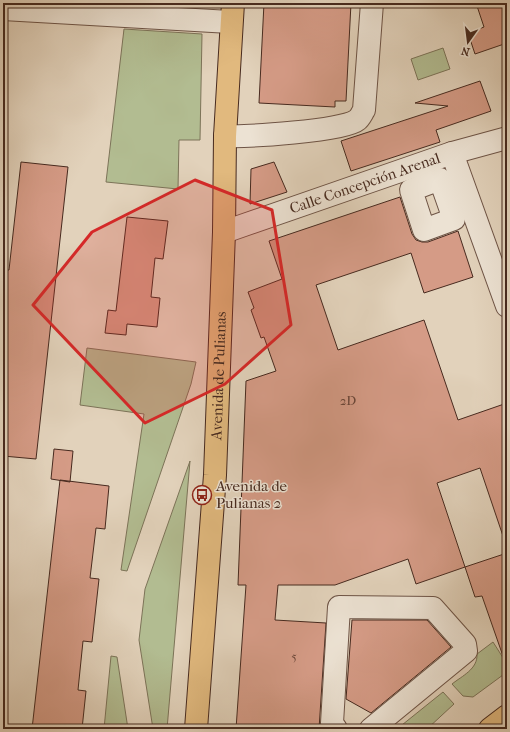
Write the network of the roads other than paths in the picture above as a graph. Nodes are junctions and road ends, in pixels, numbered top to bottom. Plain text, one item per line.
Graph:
1 (372, 3) edge
2 (3, 10) edge
3 (231, 13) edge
4 (225, 136) junction
5 (507, 138) edge
6 (452, 153) junction
7 (224, 232) junction
8 (507, 306) edge
9 (507, 716) edge
10 (196, 729) edge
11 (336, 729) edge
12 (371, 729) edge
13 (490, 729) edge

1 - 4 street
2 - 3 street, Avenida de Pulianas
3 - 4 main road, Avenida de Pulianas
4 - 7 main road, Avenida de Pulianas
5 - 6 street, Calle Concepción Arenal
6 - 7 street, Calle Concepción Arenal
6 - 8 street
7 - 10 main road, Avenida de Pulianas
9 - 13 main road
11 - 12 street

